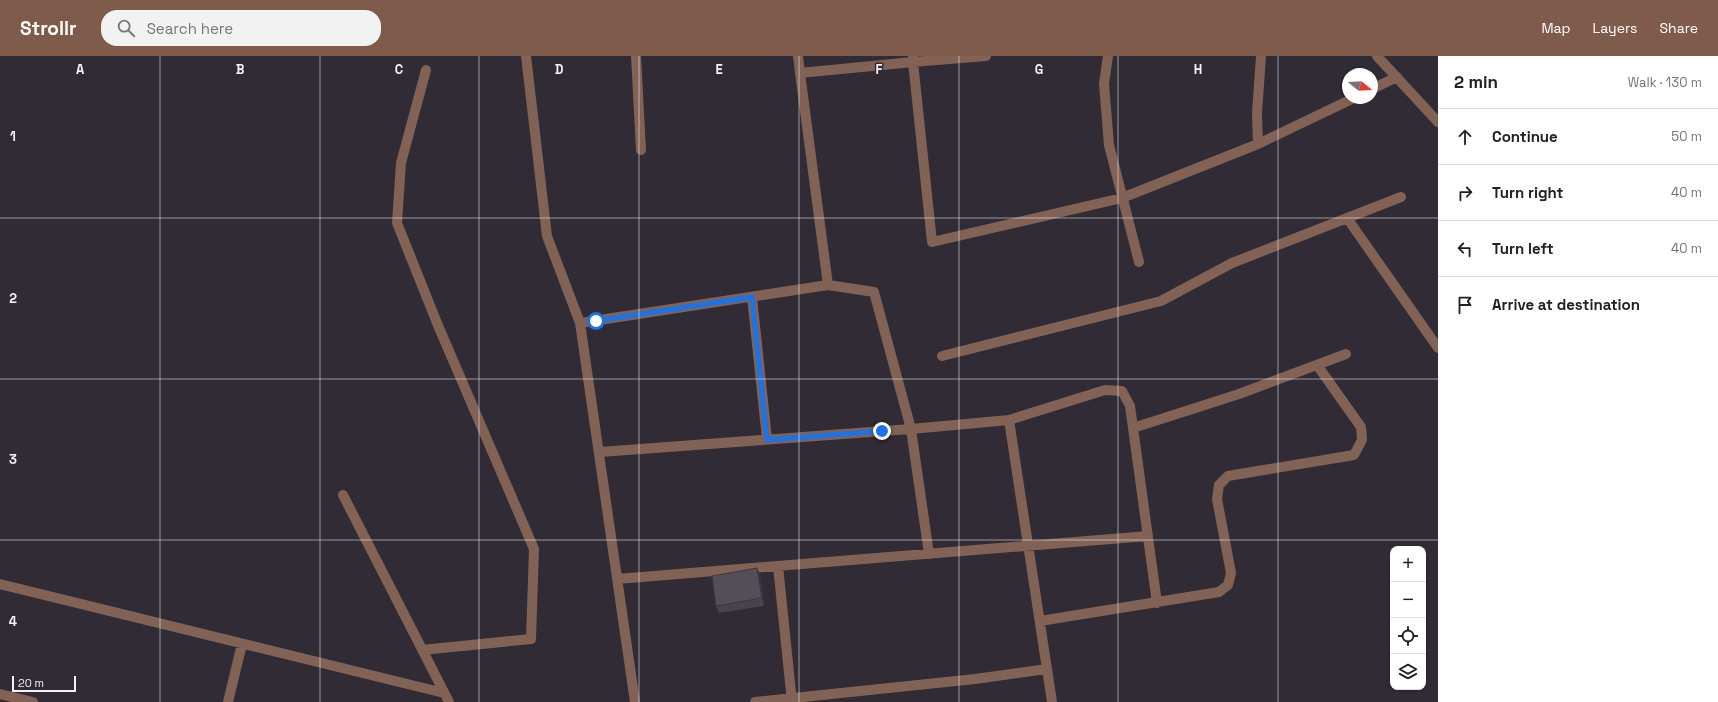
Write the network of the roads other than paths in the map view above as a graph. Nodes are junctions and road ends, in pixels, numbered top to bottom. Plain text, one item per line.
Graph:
1 (526, 56) edge
2 (636, 56) edge
3 (798, 56) edge
4 (986, 56) edge
5 (1108, 56) edge
6 (1261, 56) edge
7 (1377, 56) edge
8 (913, 59) edge
9 (426, 70) dead end
10 (800, 73) junction
11 (1397, 77) junction
12 (1378, 86) edge
13 (1342, 104) edge
14 (1438, 122) edge
15 (1258, 144) junction
16 (641, 150) dead end
17 (1401, 197) dead end
18 (1122, 198) junction
19 (1347, 218) junction
20 (1139, 262) dead end
21 (828, 285) junction
22 (752, 297) junction
23 (580, 323) junction
24 (1438, 348) edge
25 (1346, 354) dead end
26 (942, 356) dead end
27 (1317, 365) junction
28 (1008, 420) junction
29 (1133, 428) junction
30 (911, 429) junction
31 (767, 440) junction
32 (600, 452) junction
33 (343, 495) dead end
34 (1148, 536) junction
35 (1028, 547) junction
36 (929, 554) junction
37 (778, 566) junction
38 (617, 579) junction
39 (0, 584) edge
40 (1157, 603) junction
41 (1040, 621) junction
42 (242, 644) junction
43 (422, 650) junction
44 (1047, 669) junction
45 (0, 694) edge
46 (447, 698) edge
47 (792, 700) edge
48 (33, 702) edge
49 (228, 702) edge
50 (635, 702) edge
51 (755, 702) edge
52 (1052, 702) edge

1 - 23 street
2 - 16 street
3 - 10 street
4 - 8 street
5 - 18 street
6 - 15 street
7 - 11 street
8 - 10 street
8 - 18 street
9 - 43 street
10 - 21 street
11 - 12 street
11 - 14 street
13 - 15 street
15 - 18 street
17 - 19 street
18 - 20 street
19 - 24 street
19 - 26 street
21 - 22 street
21 - 30 street
22 - 23 street
22 - 31 street
23 - 32 street
25 - 27 street
27 - 29 street
27 - 40 street
28 - 29 street
28 - 30 street
28 - 35 street
29 - 34 street
30 - 31 street
30 - 36 street
31 - 32 street
32 - 38 street
33 - 43 street
34 - 35 street
34 - 40 street
35 - 36 street
35 - 41 street
36 - 37 street
37 - 38 street
37 - 47 street
38 - 50 street
39 - 42 street
40 - 41 street
41 - 44 street
42 - 46 street
42 - 49 street
43 - 46 street
44 - 47 street
44 - 52 street
45 - 48 street
47 - 51 street

